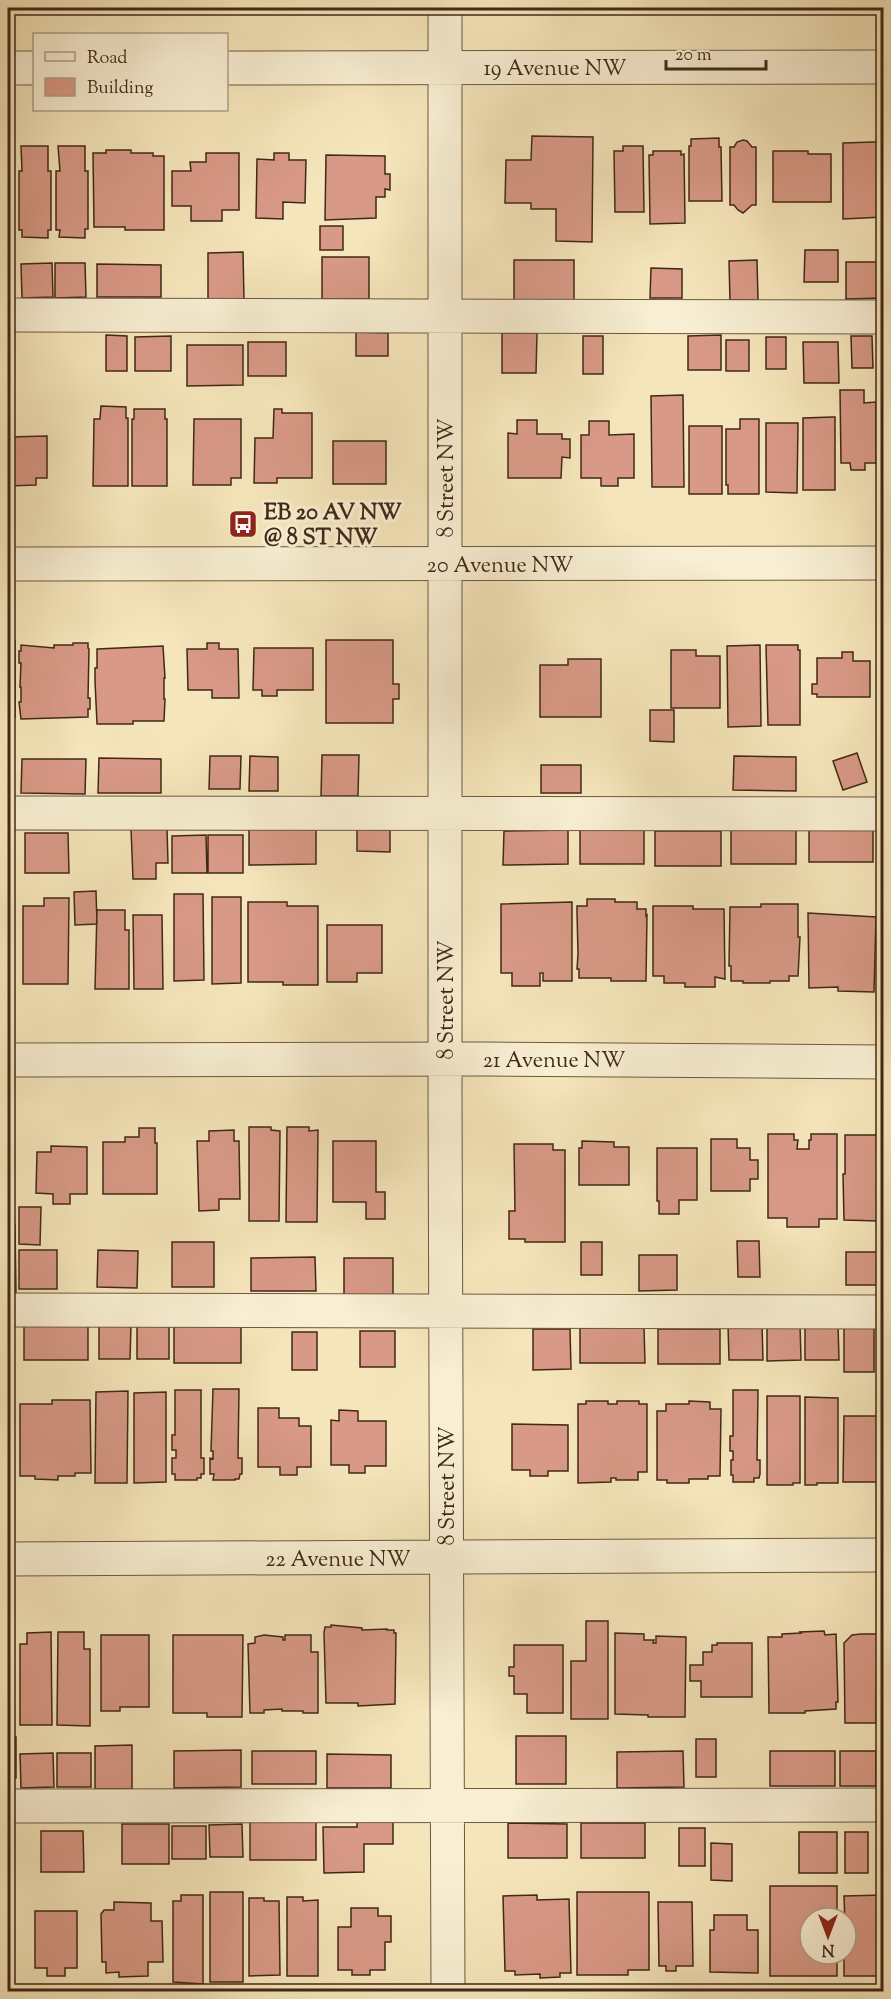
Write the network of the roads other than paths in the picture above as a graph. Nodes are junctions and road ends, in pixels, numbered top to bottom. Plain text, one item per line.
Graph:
1 (445, 8) edge
2 (446, 67) junction
3 (884, 67) edge
4 (8, 68) edge
5 (33, 68) edge
6 (228, 68) edge
7 (8, 315) edge
8 (445, 316) junction
9 (884, 317) edge
10 (884, 563) edge
11 (8, 564) edge
12 (445, 564) junction
13 (8, 813) edge
14 (445, 813) junction
15 (884, 814) edge
16 (445, 1059) junction
17 (8, 1060) edge
18 (884, 1062) edge
19 (8, 1310) edge
20 (446, 1311) junction
21 (884, 1312) edge
22 (884, 1555) edge
23 (8, 1558) edge
24 (447, 1558) junction
25 (884, 1805) edge
26 (8, 1806) edge
27 (447, 1807) junction
28 (448, 1992) edge

1 - 2 street, 8 Street NW
2 - 3 street, 19 Avenue NW
2 - 6 street, 19 Avenue NW
2 - 8 street, 8 Street NW
4 - 5 street
7 - 8 street
8 - 9 street
8 - 12 street, 8 Street NW
10 - 12 street, 20 Avenue NW
11 - 12 street, 20 Avenue NW
12 - 14 street, 8 Street NW
13 - 14 street
14 - 15 street
14 - 16 street, 8 Street NW
16 - 17 street, 21 Avenue NW
16 - 18 street, 21 Avenue NW
16 - 20 street, 8 Street NW
19 - 20 street
20 - 21 street
20 - 24 street, 8 Street NW
22 - 24 street, 22 Avenue NW
23 - 24 street, 22 Avenue NW
24 - 27 street, 8 Street NW
25 - 27 street
26 - 27 street
27 - 28 street, 8 Street NW

